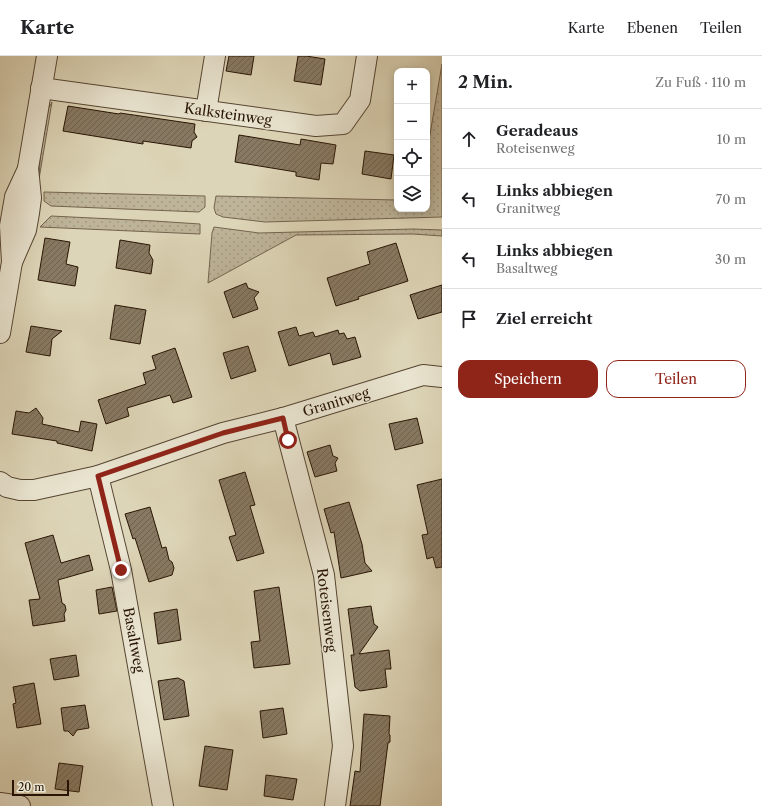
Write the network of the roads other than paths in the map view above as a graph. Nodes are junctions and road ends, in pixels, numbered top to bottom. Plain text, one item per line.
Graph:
1 (47, 56) edge
2 (215, 56) edge
3 (367, 56) edge
4 (41, 88) junction
5 (206, 111) junction
6 (0, 333) edge
7 (442, 377) edge
8 (283, 418) junction
9 (98, 476) junction
10 (0, 482) edge
11 (0, 803) edge
12 (20, 806) edge
13 (163, 806) edge
14 (335, 806) edge

1 - 4 street
2 - 5 street
3 - 5 street, Kalksteinweg
4 - 5 street, Kalksteinweg
4 - 6 street
7 - 8 street, Granitweg
8 - 9 street, Granitweg
8 - 14 street, Roteisenweg
9 - 10 street, Granitweg
9 - 13 street, Basaltweg
11 - 12 street

